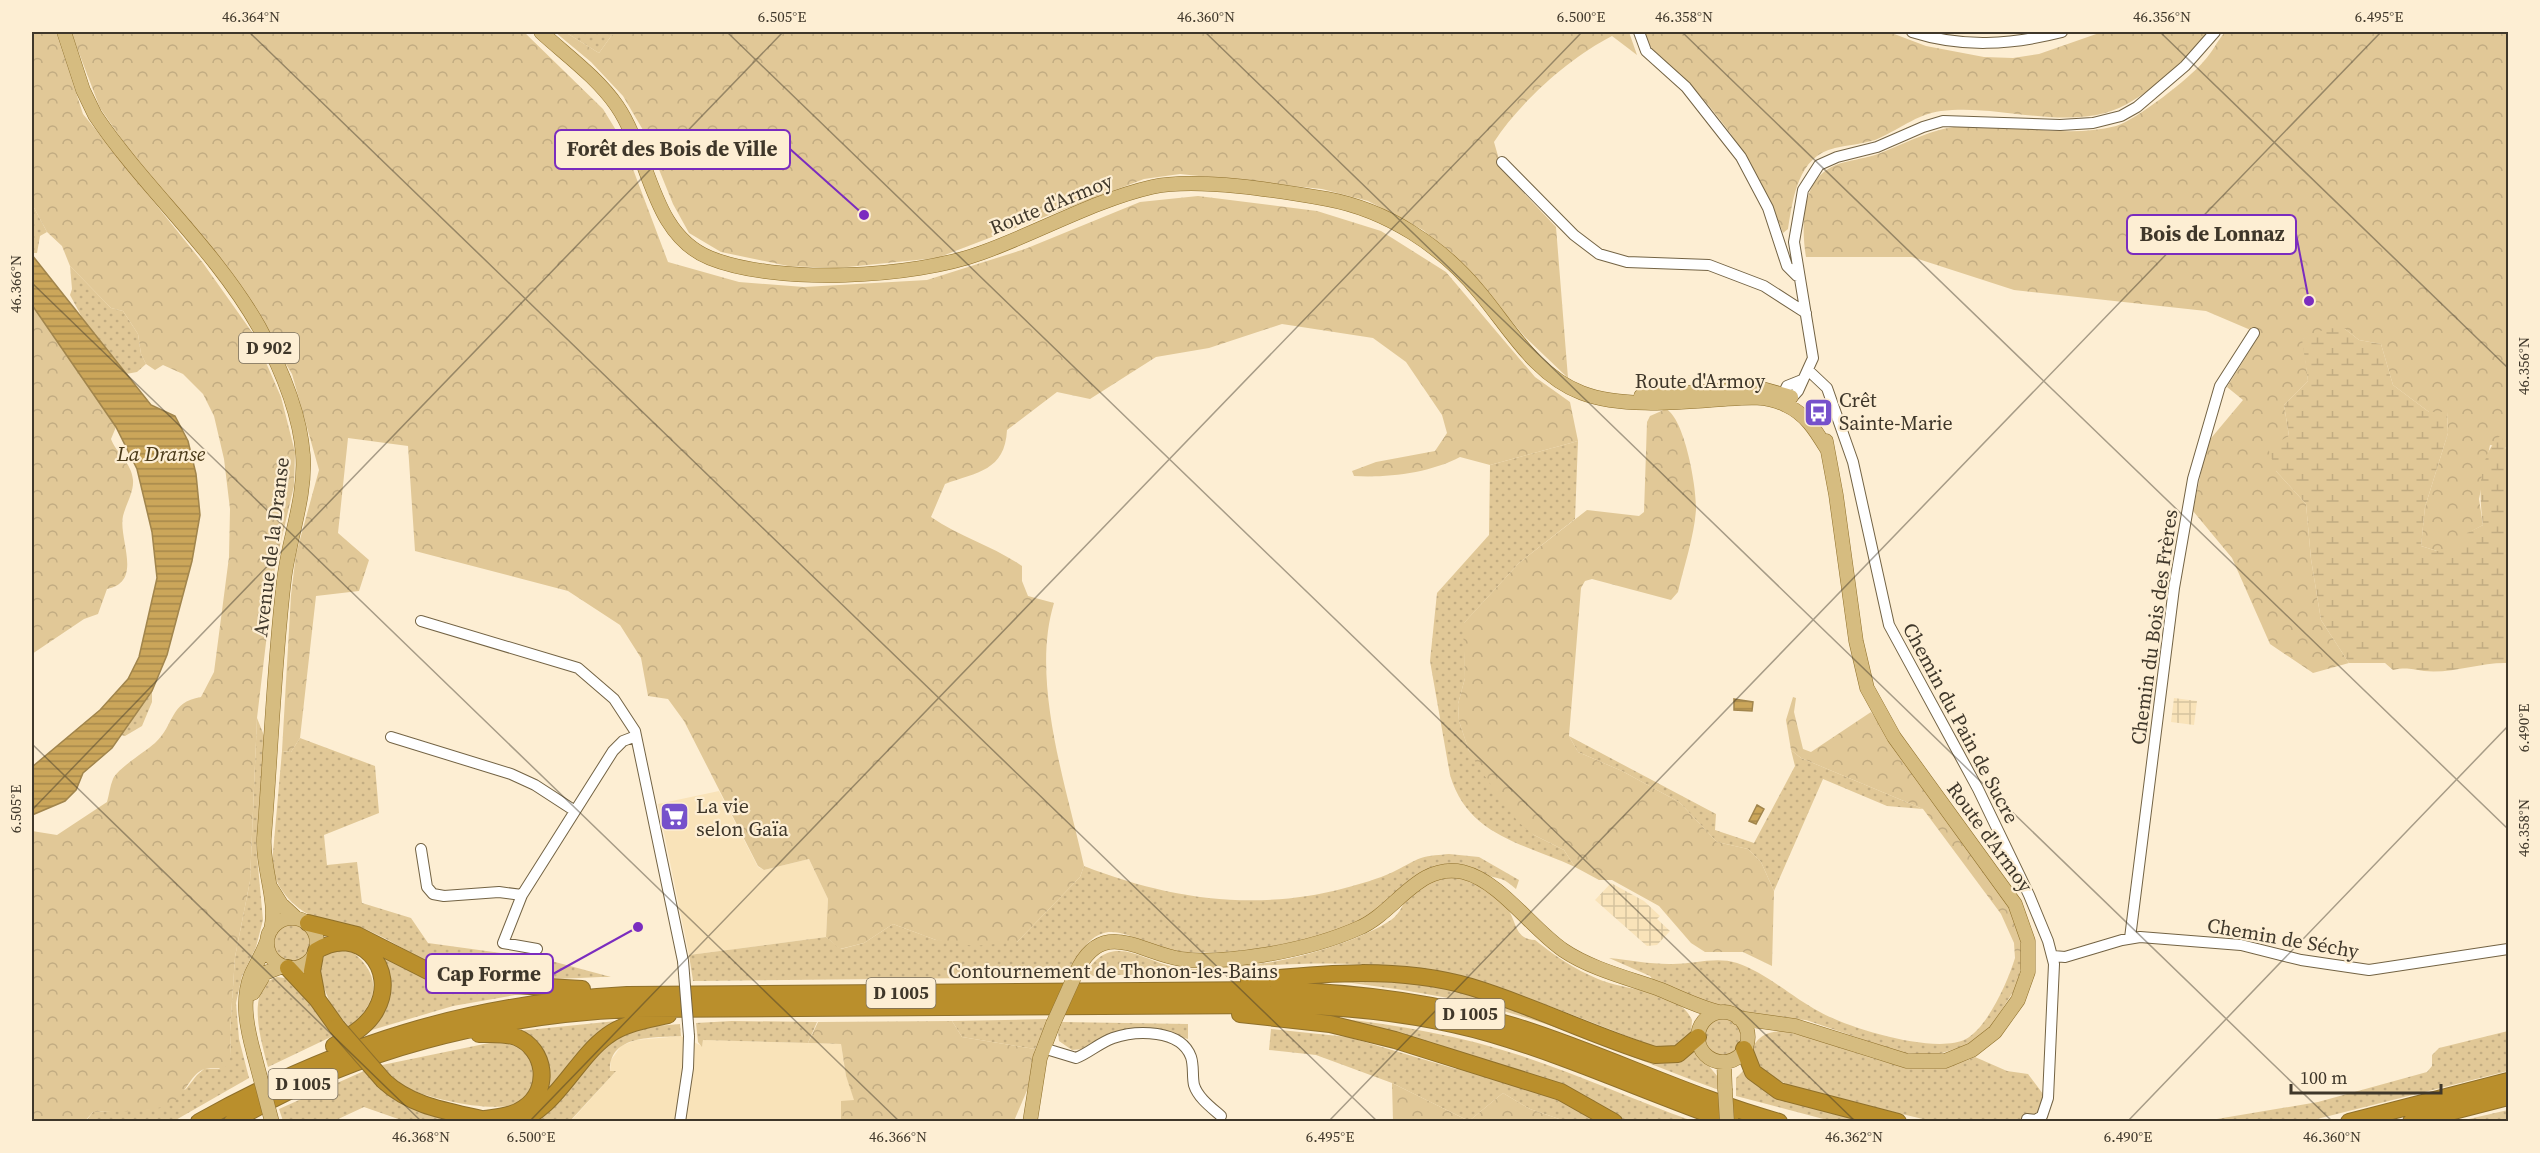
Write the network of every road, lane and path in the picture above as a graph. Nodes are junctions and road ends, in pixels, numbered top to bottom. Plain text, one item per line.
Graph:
1 (64, 32) edge
2 (541, 32) edge
3 (1639, 32) edge
4 (1912, 32) edge
5 (2062, 32) edge
6 (2215, 32) edge
7 (1502, 162) dead end
8 (1797, 276) junction
9 (1806, 313) junction
10 (2254, 333) dead end
11 (1805, 376) junction
12 (1785, 399) junction
13 (421, 621) dead end
14 (391, 736) dead end
15 (636, 736) junction
16 (575, 811) junction
17 (421, 849) dead end
18 (268, 884) junction
19 (522, 895) junction
20 (302, 921) junction
21 (269, 936) junction
22 (2130, 938) junction
23 (537, 949) dead end
24 (2508, 949) edge
25 (316, 953) junction
26 (2053, 956) junction
27 (285, 967) junction
28 (1144, 991) junction
29 (658, 994) junction
30 (1676, 996) junction
31 (317, 999) junction
32 (1161, 1005) junction
33 (697, 1008) junction
34 (246, 1012) junction
35 (1719, 1012) junction
36 (1738, 1017) junction
37 (1782, 1025) junction
38 (1699, 1032) junction
39 (448, 1034) junction
40 (1746, 1045) junction
41 (1043, 1048) junction
42 (1724, 1062) junction
43 (294, 1072) junction
44 (2508, 1081) edge
45 (2508, 1097) edge
46 (1221, 1116) dead end
47 (2027, 1119) dead end
48 (489, 1120) edge
49 (199, 1122) edge
50 (232, 1122) edge
51 (272, 1122) edge
52 (513, 1122) edge
53 (680, 1122) edge
54 (1029, 1122) edge
55 (1614, 1122) edge
56 (1729, 1122) edge
57 (1779, 1122) edge
58 (1898, 1122) edge
59 (2349, 1122) edge
60 (2410, 1122) edge

1 - 18 main road, Avenue de la Dranse / D 902
2 - 12 main road, Route d'Armoy
3 - 8 street
4 - 5 street
6 - 8 street
7 - 9 street
8 - 9 street
9 - 11 street
10 - 22 street, Chemin du Bois des Frères
11 - 12 street
11 - 26 street, Chemin du Pain de Sucre
12 - 37 main road, Route d'Armoy
13 - 15 street
14 - 16 street
15 - 16 street
15 - 53 street, bridge
16 - 19 street
17 - 19 street
18 - 20 main road, Avenue de la Dranse / D 902
18 - 21 main road, Avenue de la Dranse / D 902
19 - 23 street
20 - 21 main road
20 - 25 main road
20 - 29 highway
21 - 27 main road
21 - 34 main road, Avenue de la Dranse / D 902
22 - 24 street, Chemin de Séchy
22 - 26 street, Chemin de Séchy
25 - 27 main road
25 - 31 highway
25 - 43 highway
26 - 47 street, Chemin du Pain de Sucre
27 - 31 highway
27 - 34 main road
28 - 29 highway, Contournement de Thonon-les-Bains / D 1005
28 - 38 highway, D 1005
28 - 57 highway, Contournement de Thonon-les-Bains / D 1005
29 - 43 highway, Contournement de Thonon-les-Bains / D 1005
30 - 35 main road
30 - 38 main road
30 - 41 main road, bridge
31 - 48 highway, bridge
32 - 33 highway, Contournement de Thonon-les-Bains / D 1005
32 - 55 highway, D 1005
32 - 56 highway, Contournement de Thonon-les-Bains / D 1005
33 - 39 highway, Contournement de Thonon-les-Bains / D 1005
33 - 52 highway
34 - 51 main road, Avenue de la Dranse / D 902, bridge
35 - 36 main road
35 - 38 main road
36 - 37 main road, Route d'Armoy
36 - 40 main road
37 - 40 main road
38 - 42 main road
39 - 48 highway
39 - 50 highway, Contournement de Thonon-les-Bains / D 1005
40 - 42 main road
40 - 58 highway
41 - 46 street
41 - 54 main road
42 - 56 main road, bridge
43 - 49 highway, Contournement de Thonon-les-Bains / D 1005
44 - 59 highway
45 - 60 highway

